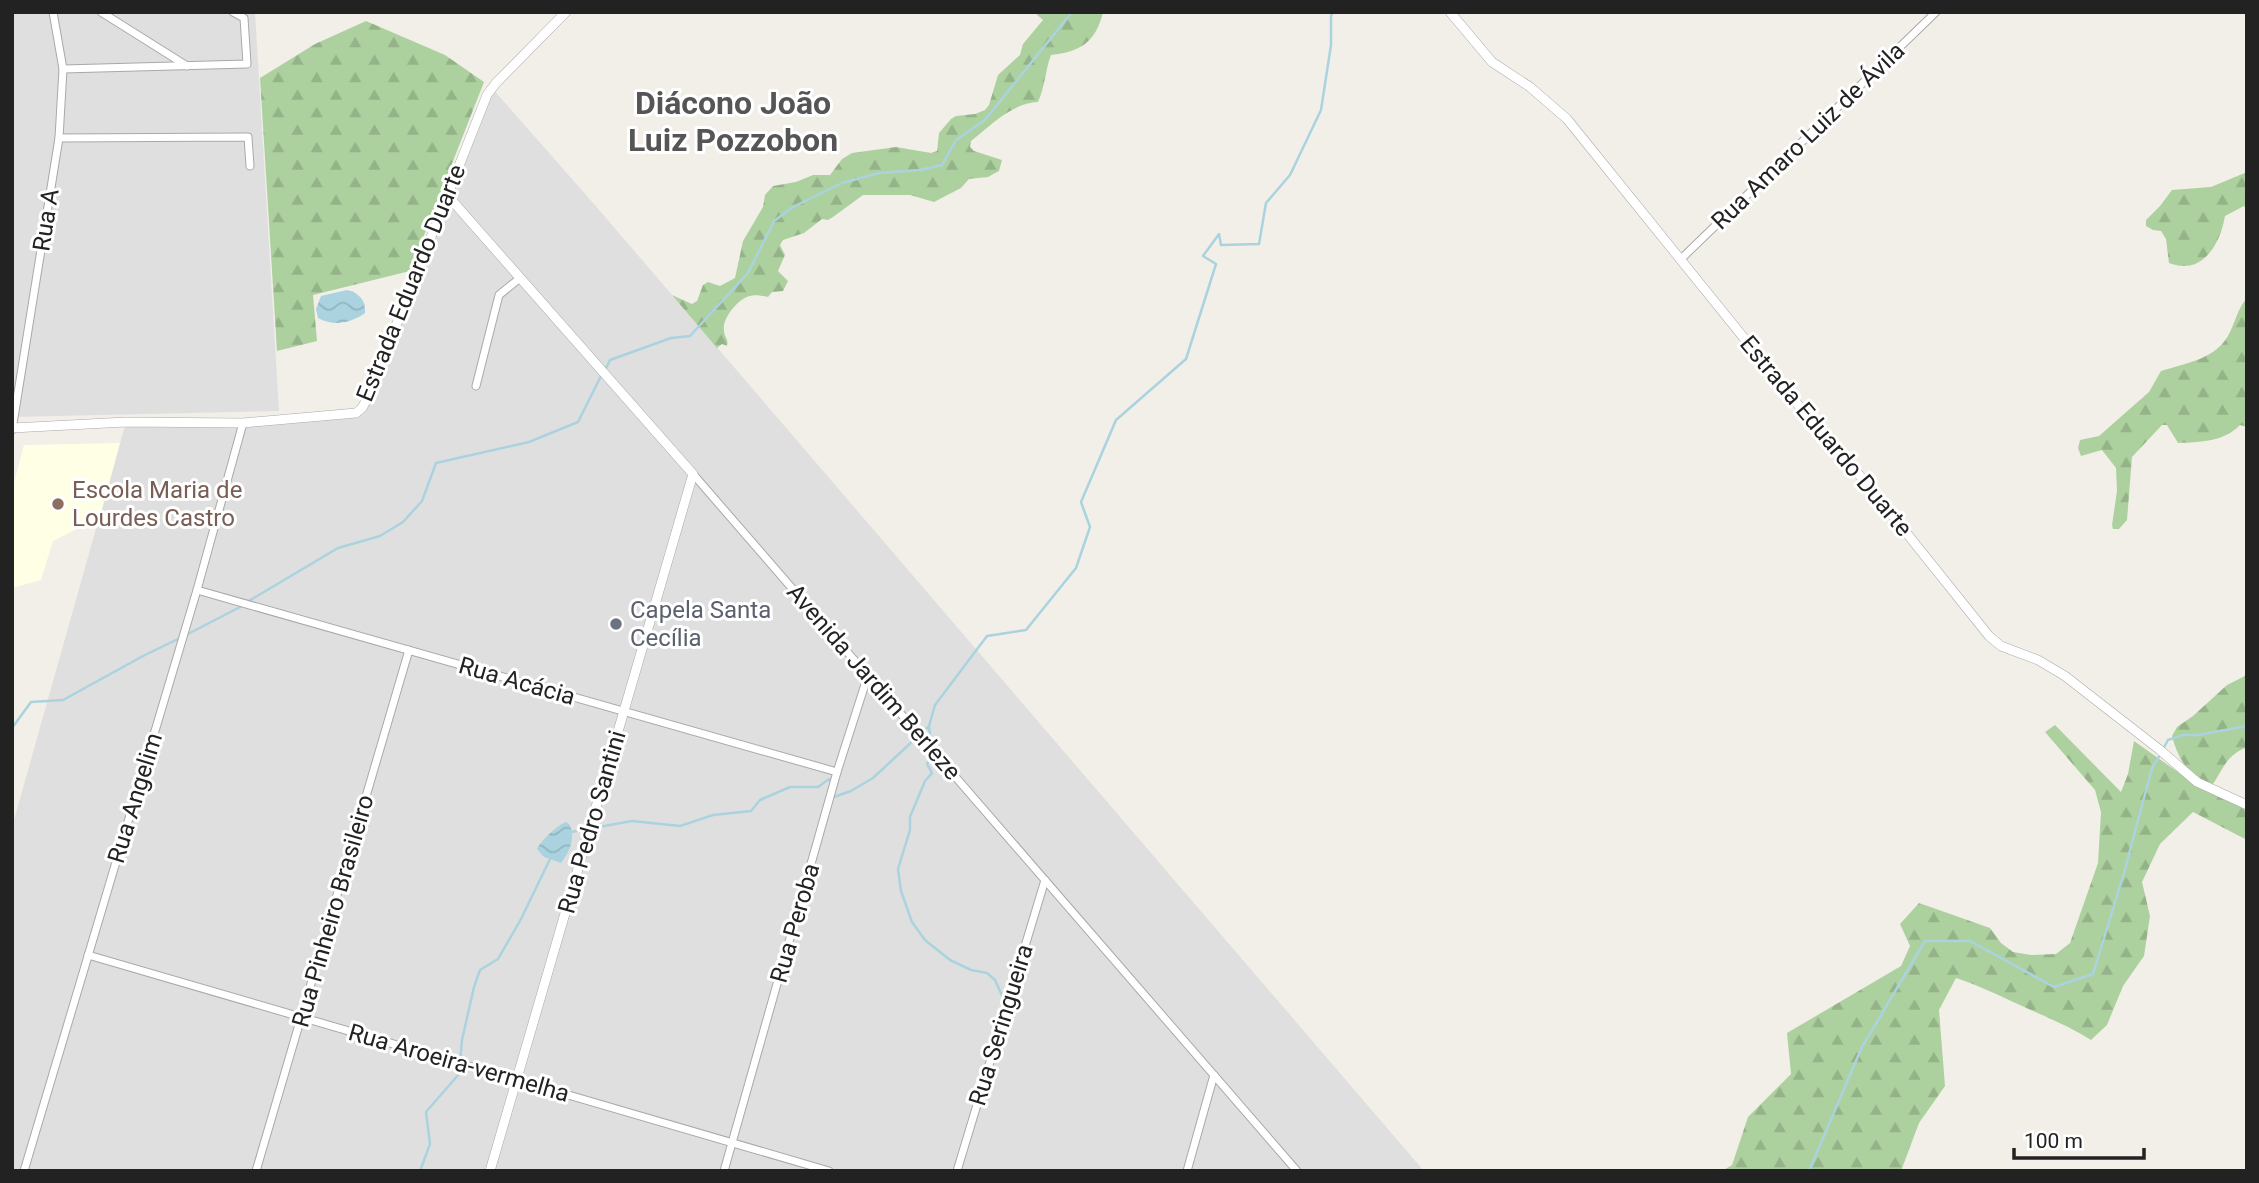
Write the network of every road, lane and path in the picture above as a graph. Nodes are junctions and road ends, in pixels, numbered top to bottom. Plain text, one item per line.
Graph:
1 (53, 12) edge
2 (101, 12) edge
3 (233, 12) edge
4 (566, 12) edge
5 (1450, 12) edge
6 (1936, 12) edge
7 (188, 67) junction
8 (63, 69) junction
9 (59, 138) junction
10 (250, 166) dead end
11 (448, 196) junction
12 (1681, 259) junction
13 (520, 278) junction
14 (476, 386) dead end
15 (243, 423) junction
16 (12, 428) edge
17 (693, 474) junction
18 (197, 590) junction
19 (409, 650) junction
20 (868, 675) junction
21 (624, 711) junction
22 (837, 772) junction
23 (2247, 805) edge
24 (1045, 880) junction
25 (88, 955) junction
26 (302, 1017) junction
27 (1214, 1076) junction
28 (517, 1080) junction
29 (733, 1143) junction
30 (24, 1171) edge
31 (256, 1171) edge
32 (490, 1171) edge
33 (724, 1171) edge
34 (829, 1171) edge
35 (957, 1171) edge
36 (1187, 1171) edge
37 (1297, 1171) edge

1 - 8 street, Rua A
2 - 7 street
3 - 7 street
4 - 11 street, Estrada Eduardo Duarte
5 - 12 street, Estrada Eduardo Duarte
6 - 12 street, Rua Amaro Luiz de Ávila
7 - 8 street
8 - 9 street, Rua A
9 - 10 street
9 - 16 street, Rua A
11 - 13 street, Avenida Jardim Berleze
11 - 15 street, Estrada Eduardo Duarte
12 - 23 street, Estrada Eduardo Duarte
13 - 14 street
13 - 17 street, Avenida Jardim Berleze
15 - 16 street, Estrada Eduardo Duarte
15 - 18 street, Rua Angelim
17 - 20 street, Avenida Jardim Berleze
17 - 21 street, Rua Pedro Santini
18 - 19 street, Rua Acácia
18 - 25 street, Rua Angelim
19 - 21 street, Rua Acácia
19 - 26 street, Rua Pinheiro Brasileiro
20 - 22 street, Rua Peroba
20 - 24 street, Avenida Jardim Berleze
21 - 22 street, Rua Acácia
21 - 28 street, Rua Pedro Santini
22 - 29 street, Rua Peroba
24 - 27 street, Avenida Jardim Berleze
24 - 35 street, Rua Seringueira
25 - 26 street, Rua Aroeira-vermelha
25 - 30 street, Rua Angelim
26 - 28 street, Rua Aroeira-vermelha
26 - 31 street, Rua Pinheiro Brasileiro
27 - 36 street
27 - 37 street, Avenida Jardim Berleze
28 - 29 street, Rua Aroeira-vermelha
28 - 32 street, Rua Pedro Santini
29 - 33 street, Rua Peroba
29 - 34 street, Rua Aroeira-vermelha

